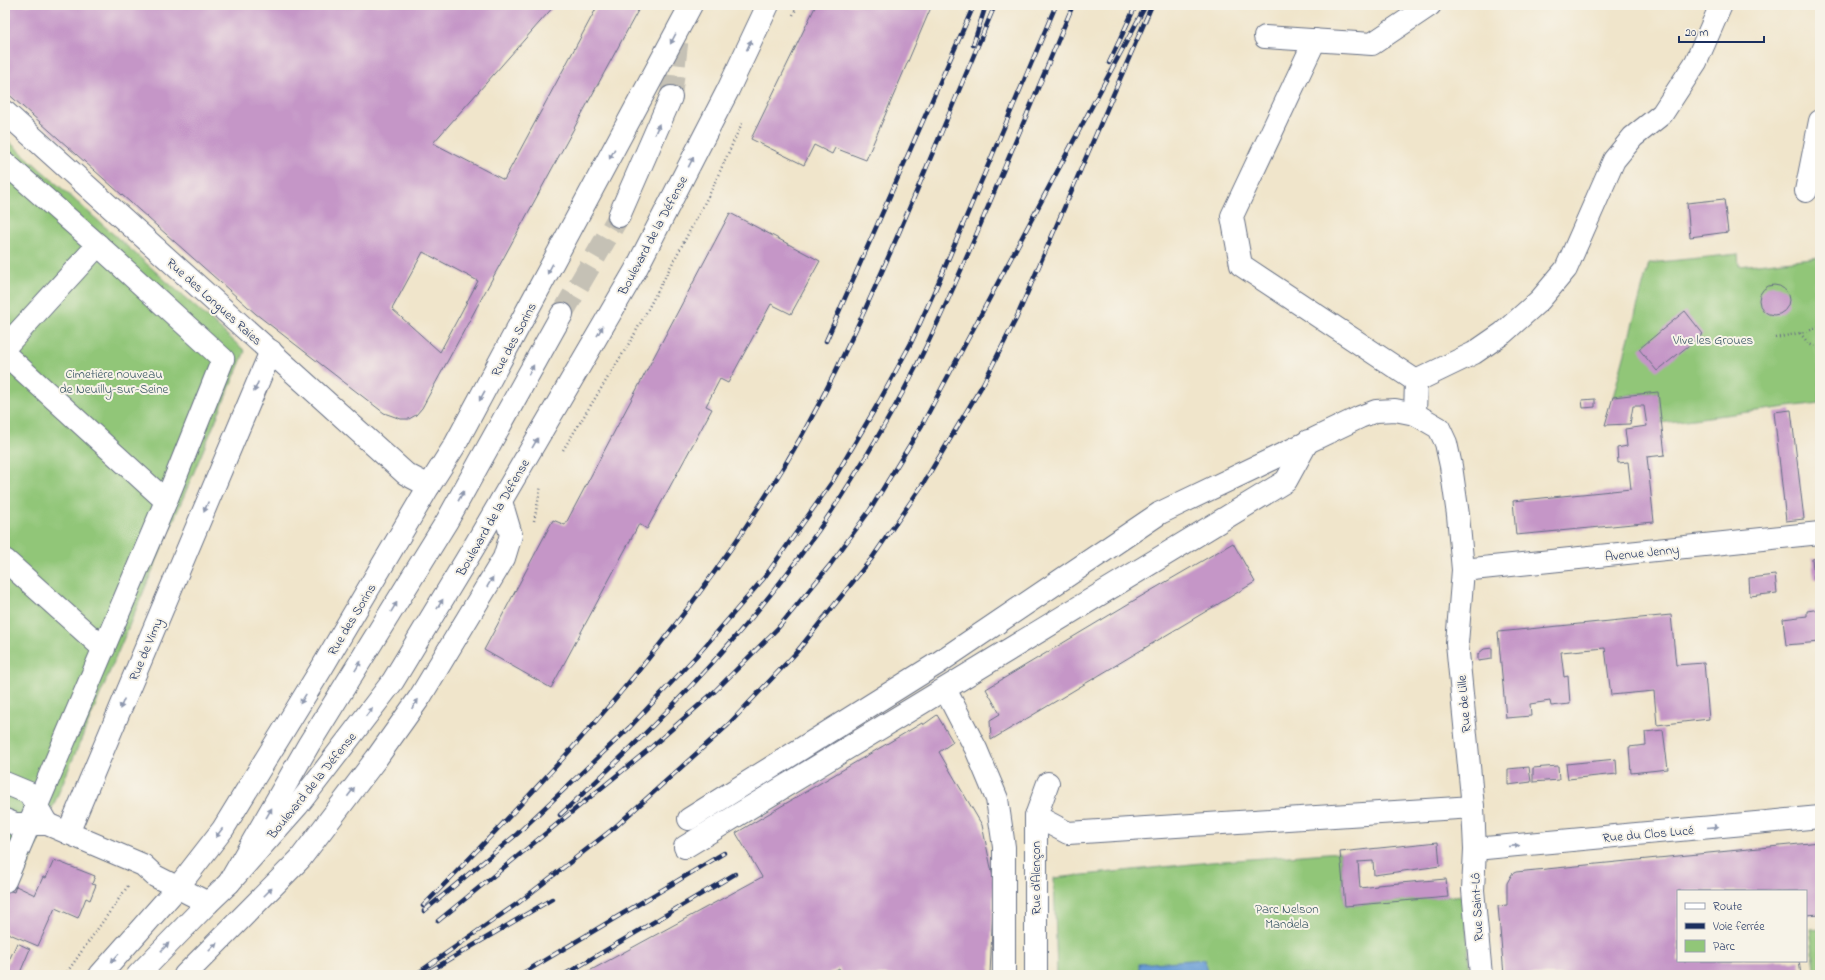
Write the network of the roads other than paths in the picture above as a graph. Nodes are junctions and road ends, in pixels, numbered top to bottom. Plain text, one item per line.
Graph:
1 (691, 5) edge
2 (768, 5) edge
3 (1430, 5) edge
4 (1721, 5) edge
5 (1265, 37) dead end
6 (1315, 40) junction
7 (671, 97) tunnel mouth
8 (5, 112) edge
9 (1820, 120) edge
10 (5, 163) edge
11 (1806, 191) dead end
12 (619, 216) tunnel mouth
13 (98, 245) junction
14 (562, 314) tunnel mouth
15 (5, 347) edge
16 (271, 351) junction
17 (5, 354) edge
18 (1416, 381) junction
19 (1414, 414) junction
20 (1308, 441) junction
21 (429, 486) junction
22 (166, 501) junction
23 (501, 501) junction
24 (1820, 533) edge
25 (5, 560) edge
26 (1463, 570) junction
27 (104, 648) junction
28 (945, 690) junction
29 (5, 783) edge
30 (1048, 783) dead end
31 (1473, 807) junction
32 (1036, 816) junction
33 (1820, 817) edge
34 (38, 819) junction
35 (688, 819) dead end
36 (5, 820) edge
37 (68, 833) junction
38 (1474, 844) junction
39 (685, 847) dead end
40 (5, 881) edge
41 (229, 883) junction
42 (178, 887) junction
43 (208, 903) junction
44 (100, 975) edge
45 (138, 975) edge
46 (185, 975) edge
47 (1004, 975) edge
48 (1036, 975) edge
49 (1481, 975) edge

1 -> 21 main road, Rue des Sorins
23 -> 2 main road, Boulevard de la Défense
3 - 6 main road
4 - 18 main road
5 - 6 main road
6 - 18 main road
12 -> 7 main road
8 - 16 main road, Rue des Longues Raies
9 - 11 main road
10 - 13 main road
13 - 15 main road
13 - 22 main road
41 -> 14 main road
16 - 21 main road, Rue des Longues Raies
16 -> 37 main road, Rue de Vimy
17 - 22 main road
18 - 19 main road
19 - 20 main road, Rue de Lille
19 - 26 main road, Rue de Lille
20 - 28 main road
20 - 35 main road, Rue de Lille
21 -> 42 main road, Rue des Sorins
22 - 27 main road
41 -> 23 main road, Boulevard de la Défense
46 -> 23 main road
24 - 26 main road, Avenue Jenny
25 - 27 main road
26 - 31 main road, Rue de Lille
27 - 34 main road
28 - 39 main road
28 - 47 main road
29 - 34 main road
30 - 32 main road, Rue d'Alençon
31 - 32 main road
31 - 38 main road, Rue de Lille
32 - 48 main road, Rue d'Alençon
38 -> 33 main road, Rue du Clos Lucé
34 - 36 main road
34 - 37 main road
34 - 40 main road
37 - 42 main road
38 - 49 main road, Rue Saint-Lô
41 - 43 main road, Boulevard de la Défense
42 - 43 main road
42 -> 44 main road
45 -> 43 main road, Boulevard de la Défense

